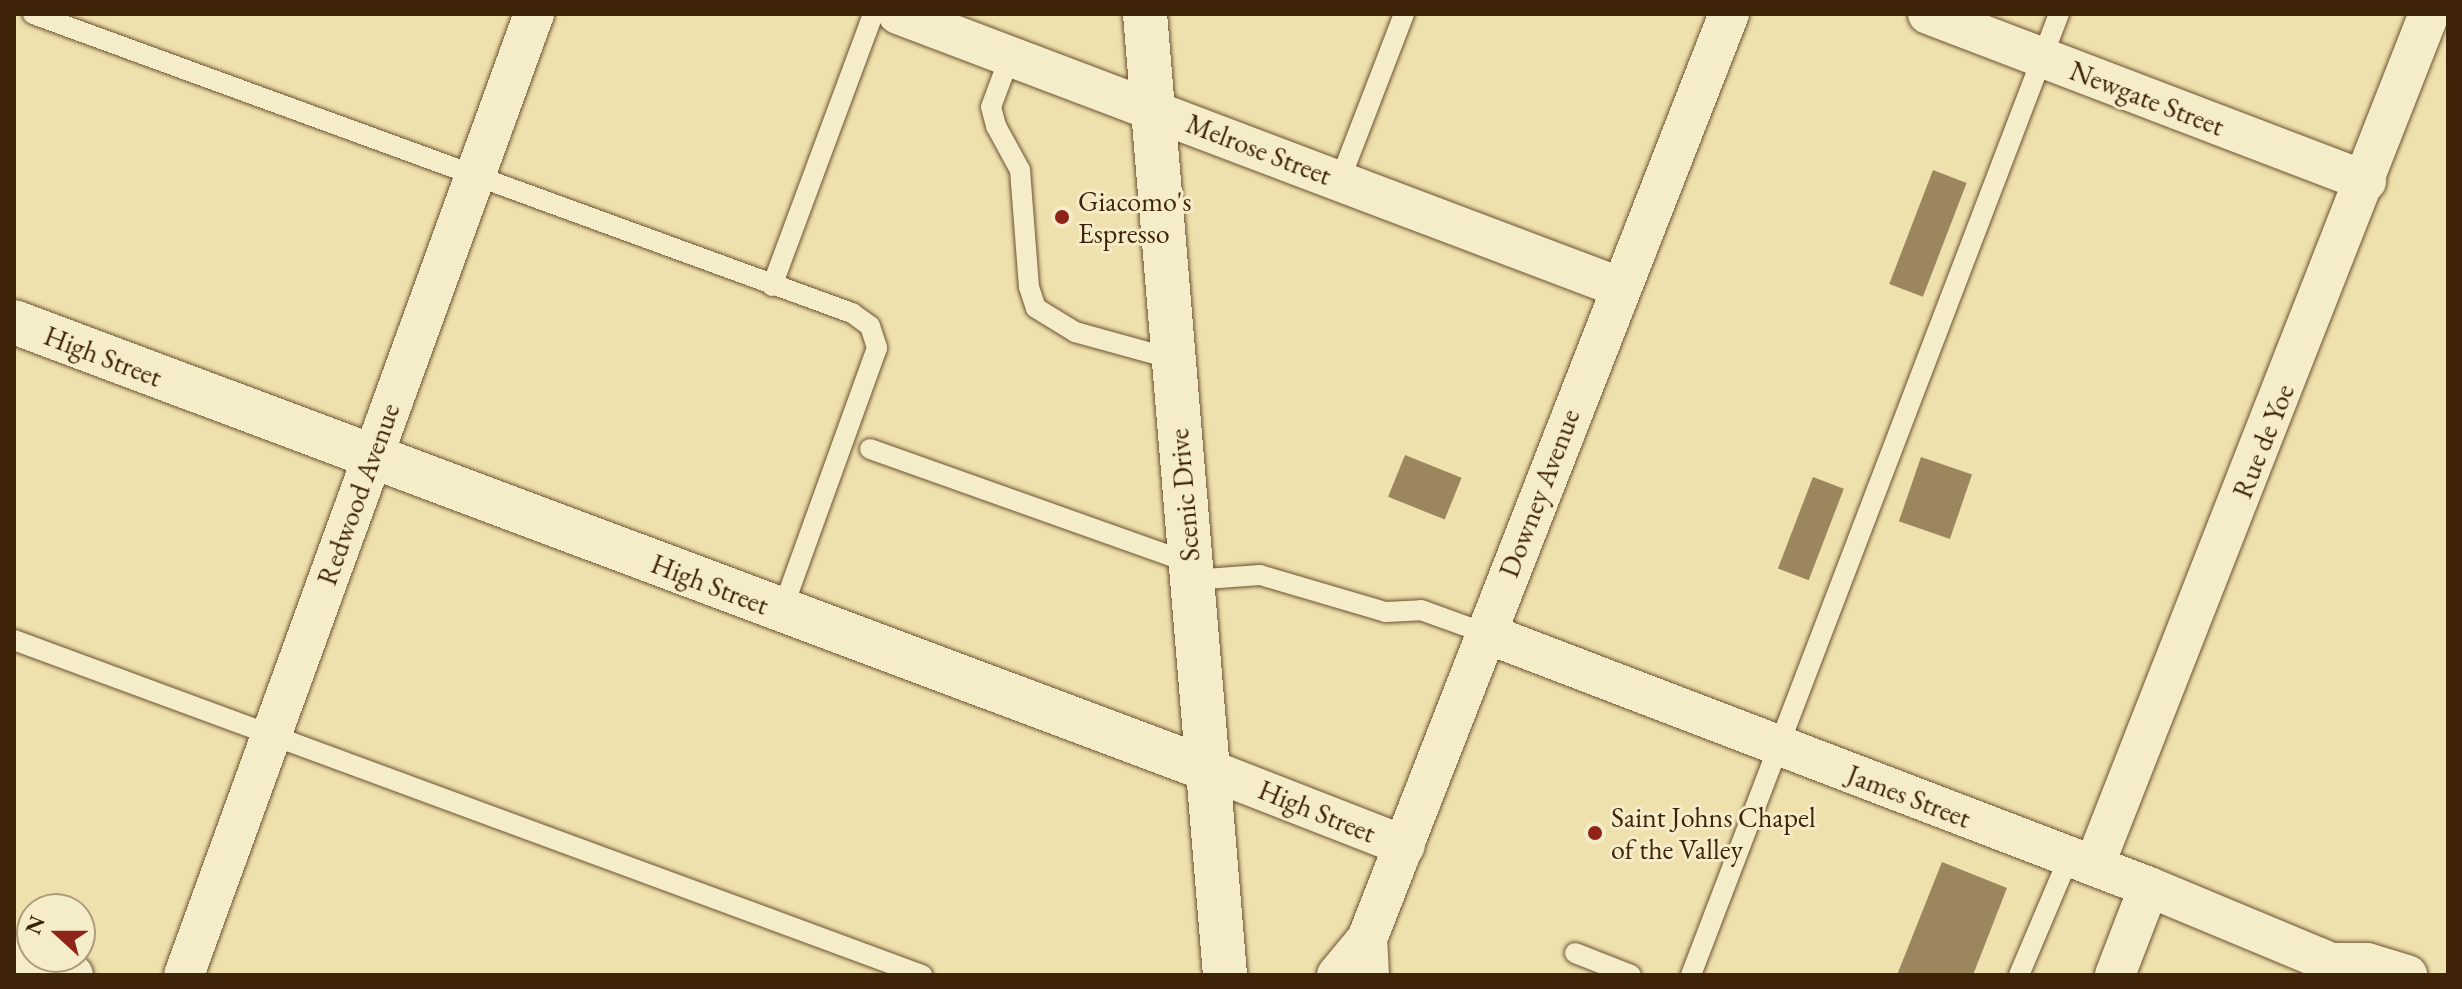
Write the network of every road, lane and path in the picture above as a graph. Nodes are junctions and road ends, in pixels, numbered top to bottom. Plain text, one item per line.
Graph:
1 (33, 14) edge
2 (534, 14) edge
3 (873, 14) edge
4 (898, 14) edge
5 (1145, 14) edge
6 (1404, 14) edge
7 (1729, 14) edge
8 (1928, 14) edge
9 (2059, 14) edge
10 (2429, 14) edge
11 (1010, 56) junction
12 (2043, 58) junction
13 (1154, 108) junction
14 (476, 178) junction
15 (1340, 180) junction
16 (2366, 181) junction
17 (772, 286) junction
18 (1619, 287) junction
19 (14, 322) edge
20 (1173, 359) junction
21 (870, 449) dead end
22 (370, 456) junction
23 (1191, 572) junction
24 (782, 611) junction
25 (1485, 633) junction
26 (14, 640) edge
27 (272, 736) junction
28 (1780, 746) junction
29 (1210, 770) junction
30 (1405, 846) junction
31 (2082, 861) junction
32 (2149, 887) junction
33 (14, 953) edge
34 (1575, 953) dead end
35 (1368, 957) edge
36 (2340, 969) edge
37 (73, 975) edge
38 (184, 975) edge
39 (922, 975) edge
40 (1225, 975) edge
41 (1337, 975) edge
42 (1631, 975) edge
43 (1691, 975) edge
44 (2019, 975) edge
45 (2115, 975) edge
46 (2407, 975) edge

1 - 14 lane
2 - 14 street, Redwood Avenue
3 - 17 lane
4 - 11 street, Melrose Street
5 - 13 street, Scenic Drive
6 - 15 lane
7 - 18 street, Downey Avenue
8 - 12 street, Newgate Street
9 - 12 lane
10 - 16 street, Rue de Yoe
11 - 13 street, Melrose Street
11 - 20 lane
12 - 16 street, Newgate Street
12 - 28 lane
13 - 15 street, Melrose Street
13 - 20 street, Scenic Drive
14 - 17 lane
14 - 22 street, Redwood Avenue
15 - 18 street, Melrose Street
16 - 31 street, Rue de Yoe
17 - 24 lane
18 - 25 street, Downey Avenue
19 - 22 street, High Street
20 - 23 street, Scenic Drive
21 - 23 lane
22 - 24 street, High Street
22 - 27 street, Redwood Avenue
23 - 25 lane
23 - 29 street, Scenic Drive
24 - 29 street, High Street
25 - 28 street, James Street
25 - 30 street, Downey Avenue
26 - 27 lane
27 - 38 street, Redwood Avenue
27 - 39 lane
28 - 31 street, James Street
28 - 43 lane
29 - 30 street, High Street
29 - 40 street, Scenic Drive
30 - 35 street, Downey Avenue
31 - 32 street, James Street
31 - 44 lane
32 - 36 street, James Street
32 - 45 street
33 - 37 street
34 - 42 lane
35 - 41 street, Downey Avenue
36 - 46 street, James Street

